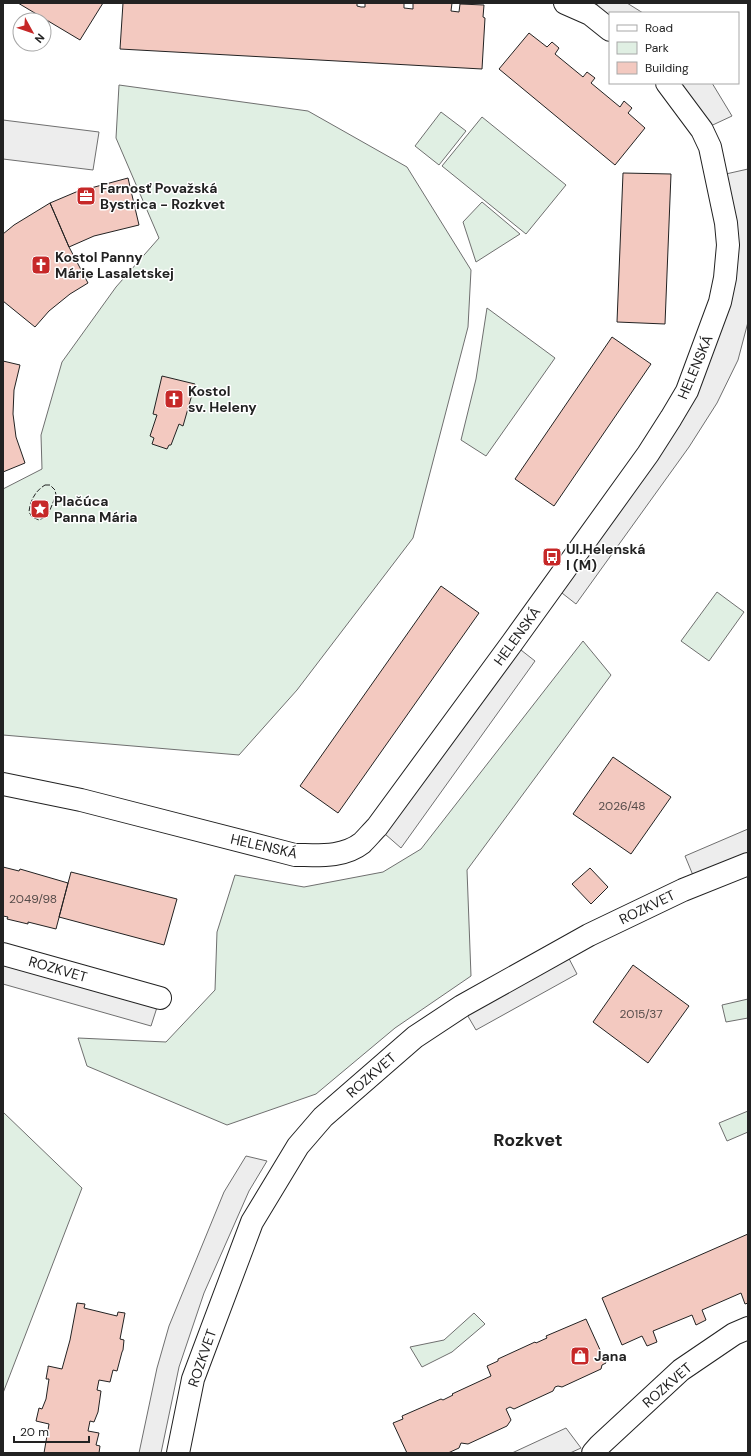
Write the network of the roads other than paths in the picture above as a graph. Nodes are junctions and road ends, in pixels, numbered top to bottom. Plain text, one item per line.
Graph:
1 (565, 3) edge
2 (609, 29) edge
3 (668, 84) edge
4 (3, 784) edge
5 (748, 864) edge
6 (3, 954) edge
7 (160, 998) dead end
8 (748, 1328) edge
9 (178, 1453) edge
10 (593, 1453) edge

1 - 2 street
3 - 4 street, HELENSKÁ
5 - 9 street, ROZKVET
6 - 7 street, ROZKVET
8 - 10 street, ROZKVET

